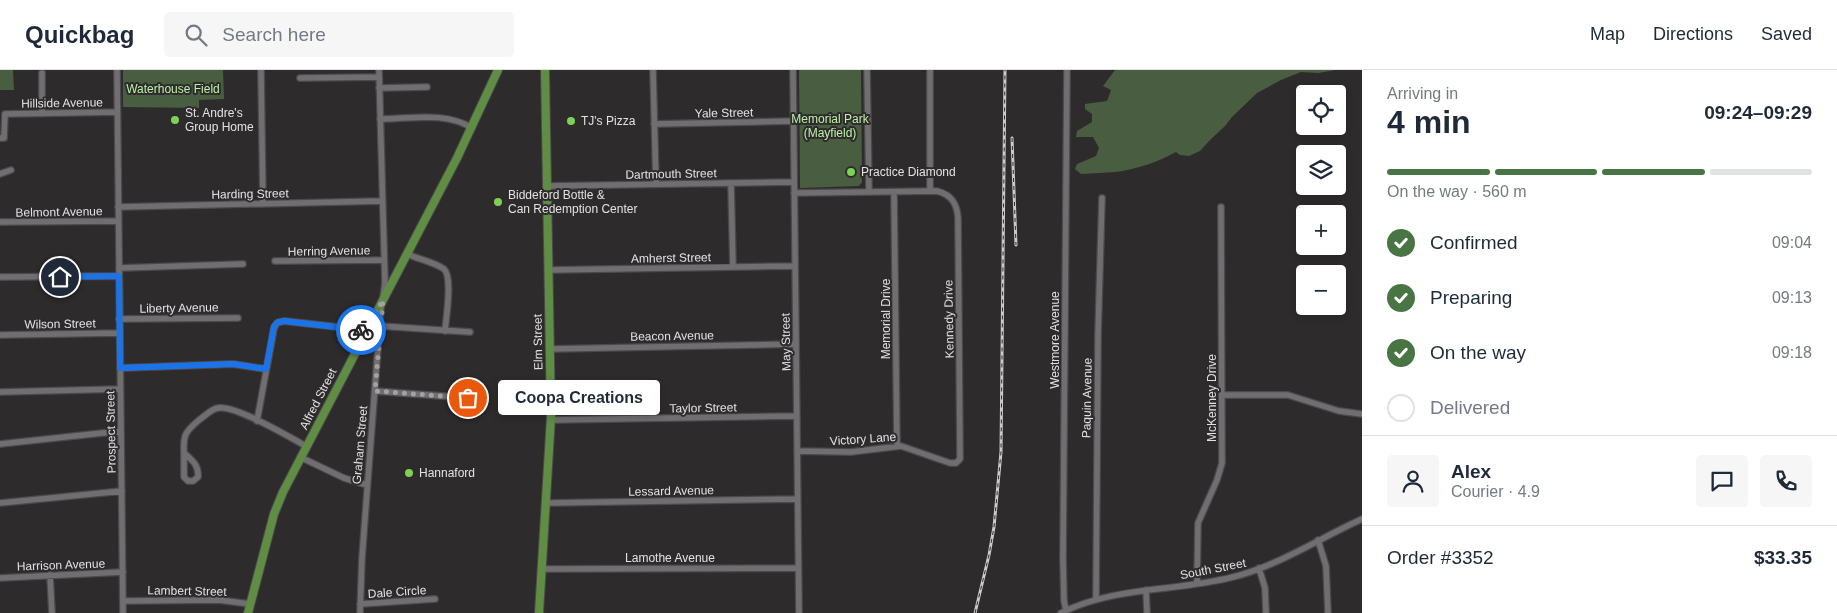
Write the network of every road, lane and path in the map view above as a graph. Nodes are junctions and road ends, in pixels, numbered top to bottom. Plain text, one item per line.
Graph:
1 (117, 70) edge
2 (261, 70) edge
3 (379, 70) edge
4 (498, 70) edge
5 (545, 70) edge
6 (653, 70) edge
7 (793, 70) edge
8 (867, 70) edge
9 (930, 70) edge
10 (1067, 70) edge
11 (42, 72) dead end
12 (379, 77) junction
13 (300, 78) dead end
14 (427, 87) dead end
15 (379, 88) junction
16 (117, 112) junction
17 (42, 114) junction
18 (380, 120) junction
19 (793, 121) junction
20 (654, 124) junction
21 (472, 128) junction
22 (0, 138) edge
23 (11, 170) dead end
24 (0, 174) edge
25 (794, 182) junction
26 (731, 183) junction
27 (656, 184) junction
28 (547, 186) junction
29 (930, 188) junction
30 (869, 192) junction
31 (894, 192) junction
32 (794, 193) junction
33 (1102, 198) dead end
34 (382, 201) junction
35 (263, 203) junction
36 (118, 207) junction
37 (1221, 207) dead end
38 (118, 221) junction
39 (0, 222) edge
40 (407, 254) junction
41 (383, 260) junction
42 (275, 261) dead end
43 (242, 264) dead end
44 (795, 266) junction
45 (733, 267) junction
46 (119, 268) junction
47 (548, 270) junction
48 (119, 276) junction
49 (0, 277) edge
50 (383, 300) junction
51 (238, 318) dead end
52 (119, 319) junction
53 (380, 326) junction
54 (444, 330) junction
55 (365, 332) junction
56 (470, 332) dead end
57 (120, 333) junction
58 (0, 335) edge
59 (796, 344) junction
60 (550, 349) junction
61 (120, 368) junction
62 (266, 369) junction
63 (120, 389) junction
64 (375, 391) junction
65 (0, 392) edge
66 (1222, 395) junction
67 (468, 398) dead end
68 (1362, 414) edge
69 (796, 416) junction
70 (550, 420) junction
71 (256, 421) junction
72 (121, 431) junction
73 (0, 444) edge
74 (306, 446) junction
75 (897, 446) junction
76 (797, 451) junction
77 (184, 452) junction
78 (300, 457) junction
79 (957, 463) joint
80 (367, 486) junction
81 (122, 491) junction
82 (797, 499) junction
83 (0, 503) edge
84 (545, 503) junction
85 (1362, 519) edge
86 (1318, 540) junction
87 (798, 568) junction
88 (1260, 568) junction
89 (541, 569) junction
90 (123, 572) junction
91 (50, 576) junction
92 (0, 578) edge
93 (1197, 583) junction
94 (1146, 590) junction
95 (435, 599) dead end
96 (1096, 599) junction
97 (123, 601) junction
98 (250, 604) junction
99 (360, 604) junction
100 (1063, 612) edge
101 (52, 613) edge
102 (124, 613) edge
103 (248, 613) edge
104 (360, 613) edge
105 (539, 613) edge
106 (799, 613) edge
107 (1147, 613) edge
108 (1266, 613) edge
109 (1328, 613) edge

1 - 16 street, Prospect Street
2 - 35 street
3 - 12 street, Graham Street
4 - 21 main road, Alfred Street
5 - 28 main road, Elm Street
6 - 20 street
7 - 19 street, May Street
8 - 30 street
9 - 29 street
10 - 100 street, Westmore Avenue
11 - 17 street
12 - 13 street
12 - 15 street, Graham Street
14 - 15 street
15 - 18 street, Graham Street
16 - 17 street, Hillside Avenue
16 - 36 street, Prospect Street
17 - 22 street, Hillside Avenue
18 - 21 street
18 - 34 street, Graham Street
19 - 20 street, Yale Street
19 - 25 street, May Street
20 - 27 street
21 - 40 main road, Alfred Street
23 - 24 street
25 - 26 street, Dartmouth Street
25 - 32 street, May Street
26 - 27 street, Dartmouth Street
26 - 45 street
27 - 28 street, Dartmouth Street
28 - 47 main road, Elm Street
29 - 31 street
29 - 79 street, Kennedy Drive
30 - 31 street
30 - 32 street
31 - 75 street, Memorial Drive
32 - 44 street, May Street
33 - 96 street, Paquin Avenue
34 - 35 street, Harding Street
34 - 41 street, Graham Street
35 - 36 street, Harding Street
36 - 38 street, Prospect Street
37 - 66 street, McKenney Drive
38 - 39 street, Belmont Avenue
38 - 46 street, Prospect Street
40 - 50 main road, Alfred Street
40 - 54 street
41 - 42 street, Herring Avenue
41 - 50 street, Graham Street
43 - 46 street
44 - 45 street, Amherst Street
44 - 59 street, May Street
45 - 47 street, Amherst Street
46 - 48 street, Prospect Street
47 - 60 main road, Elm Street
48 - 49 street
48 - 52 street, Prospect Street
50 - 53 street, Graham Street
50 - 55 main road, Alfred Street
51 - 52 street, Liberty Avenue
52 - 57 street, Prospect Street
53 - 54 street
53 - 64 street, Graham Street
54 - 56 street
55 - 62 street
55 - 74 main road, Alfred Street
57 - 58 street, Wilson Street
57 - 61 street, Prospect Street
59 - 60 street, Beacon Avenue
59 - 69 street, May Street
60 - 70 main road, Elm Street
61 - 62 street
61 - 63 street, Prospect Street
62 - 71 street
63 - 65 street
63 - 72 street, Prospect Street
64 - 67 street
64 - 80 street, Graham Street
66 - 68 street
66 - 93 street, McKenney Drive
69 - 70 street, Taylor Street
69 - 76 street, May Street
70 - 84 main road, Elm Street
71 - 74 street
71 - 77 street
72 - 73 street
72 - 81 street, Prospect Street
74 - 78 main road, Alfred Street
75 - 76 street, Victory Lane
75 - 79 street, Victory Lane
76 - 82 street, May Street
77 - 77 street
78 - 80 street
78 - 98 main road, Alfred Street
80 - 99 street, Graham Street
81 - 83 street
81 - 90 street, Prospect Street
82 - 84 street, Lessard Avenue
82 - 87 street, May Street
84 - 89 main road, Elm Street
85 - 86 street, South Street
86 - 88 street, South Street
86 - 109 street
87 - 89 street, Lamothe Avenue
87 - 106 street, May Street
88 - 93 street, South Street
88 - 108 street
89 - 105 main road, Elm Street
90 - 91 street, Harrison Avenue
90 - 97 street, Prospect Street
91 - 92 street, Harrison Avenue
91 - 101 street
93 - 94 street, South Street
94 - 96 street, South Street
94 - 107 street
95 - 99 street, Dale Circle
96 - 100 street, South Street
97 - 98 street, Lambert Street
97 - 102 street, Prospect Street
98 - 103 main road, Alfred Street
99 - 104 street, Graham Street

